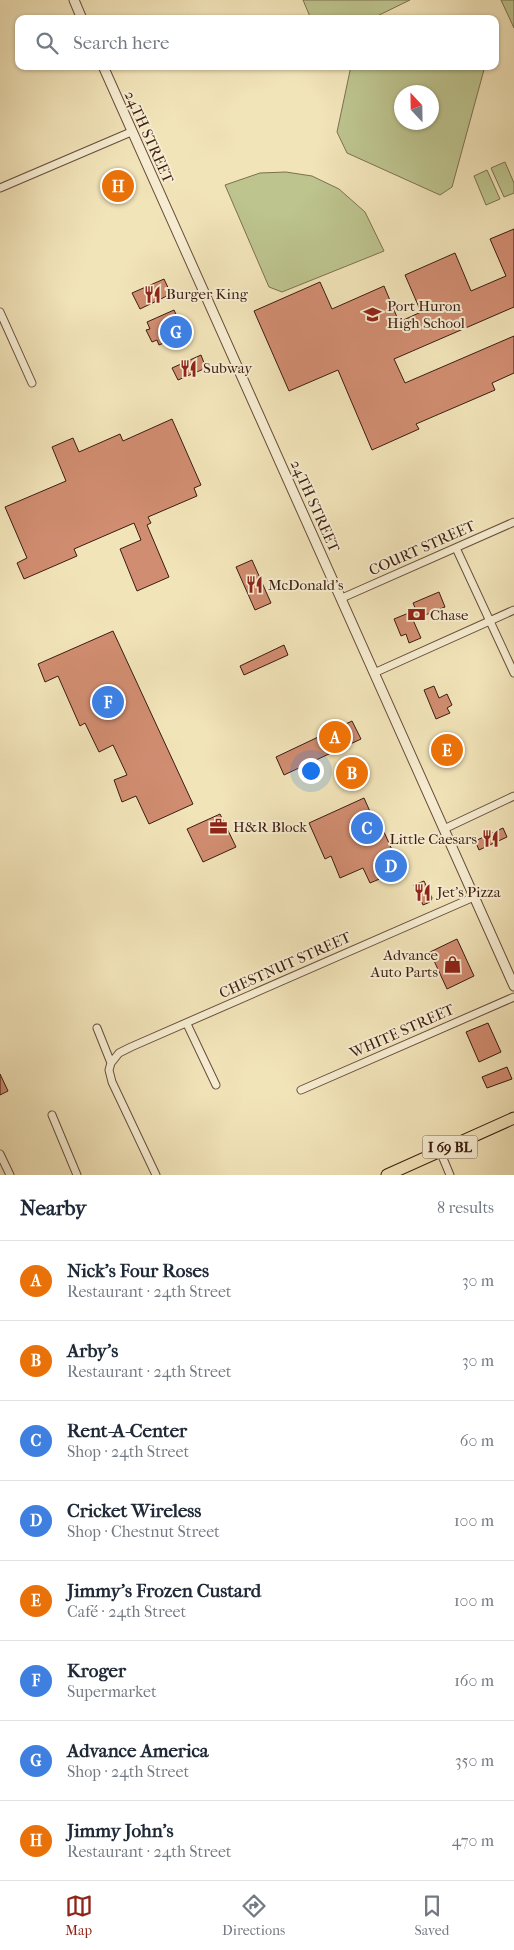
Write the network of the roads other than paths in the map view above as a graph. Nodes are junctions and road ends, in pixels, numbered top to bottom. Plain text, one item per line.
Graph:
1 (74, 0) edge
2 (80, 15) edge
3 (105, 70) edge
4 (131, 132) junction
5 (0, 188) edge
6 (0, 312) edge
7 (32, 383) dead end
8 (514, 522) edge
9 (456, 548) junction
10 (342, 598) junction
11 (514, 610) edge
12 (490, 621) junction
13 (374, 673) junction
14 (514, 673) edge
15 (514, 796) edge
16 (444, 829) junction
17 (474, 897) junction
18 (513, 981) edge
19 (514, 997) edge
20 (187, 1024) junction
21 (97, 1028) dead end
22 (111, 1063) junction
23 (216, 1085) dead end
24 (301, 1090) dead end
25 (52, 1115) dead end
26 (514, 1118) edge
27 (440, 1151) junction
28 (0, 1154) edge
29 (10, 1175) edge
30 (77, 1175) edge
31 (156, 1175) edge
32 (387, 1175) edge
33 (450, 1175) edge

1 - 2 street
3 - 4 street, 24TH STREET
4 - 5 street
4 - 10 street, 24TH STREET
6 - 7 street
8 - 9 street, COURT STREET
9 - 10 street, COURT STREET
9 - 12 street
10 - 13 street, 24TH STREET
11 - 12 street
12 - 13 street
12 - 14 street
13 - 16 street, 24TH STREET
15 - 16 street
16 - 17 street, 24TH STREET
17 - 18 street, 24TH STREET
17 - 20 street, CHESTNUT STREET
19 - 24 street, WHITE STREET
20 - 22 street, CHESTNUT STREET
20 - 23 street
21 - 22 street
22 - 31 street
25 - 30 street
26 - 27 main road, I 69 BL
27 - 32 main road, I 69 BL
27 - 33 street
28 - 29 street

